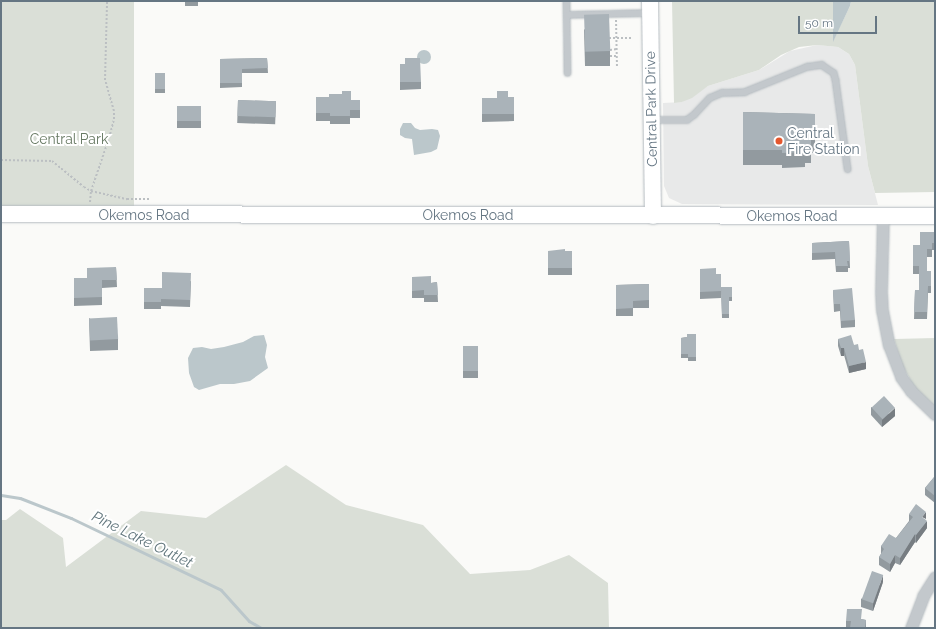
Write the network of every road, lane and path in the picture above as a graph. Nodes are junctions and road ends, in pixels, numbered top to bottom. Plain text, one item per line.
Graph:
1 (107, 1) edge
2 (567, 1) edge
3 (650, 7) edge
4 (616, 14) junction
5 (567, 15) junction
6 (609, 38) edge
7 (616, 38) junction
8 (631, 38) dead end
9 (617, 49) junction
10 (610, 50) edge
11 (610, 56) edge
12 (617, 56) junction
13 (617, 68) dead end
14 (568, 73) dead end
15 (651, 120) junction
16 (1, 160) edge
17 (848, 169) dead end
18 (91, 191) junction
19 (149, 199) dead end
20 (1, 214) edge
21 (88, 215) junction
22 (653, 216) junction
23 (883, 216) junction
24 (935, 216) edge
25 (935, 414) edge
26 (935, 577) edge
27 (911, 628) edge

1 - 18 path
2 - 5 lane
3 - 4 lane
3 - 15 street, Central Park Drive
4 - 5 lane
4 - 7 path
5 - 14 lane
6 - 7 path
7 - 8 path
7 - 9 path
9 - 10 path
9 - 12 path
11 - 12 path
12 - 13 path
15 - 17 lane
15 - 22 street, Central Park Drive
16 - 18 path
18 - 19 path
18 - 21 path
20 - 21 street, Okemos Road
21 - 22 street, Okemos Road
22 - 23 street, Okemos Road
23 - 24 street, Okemos Road
23 - 25 street
26 - 27 street

